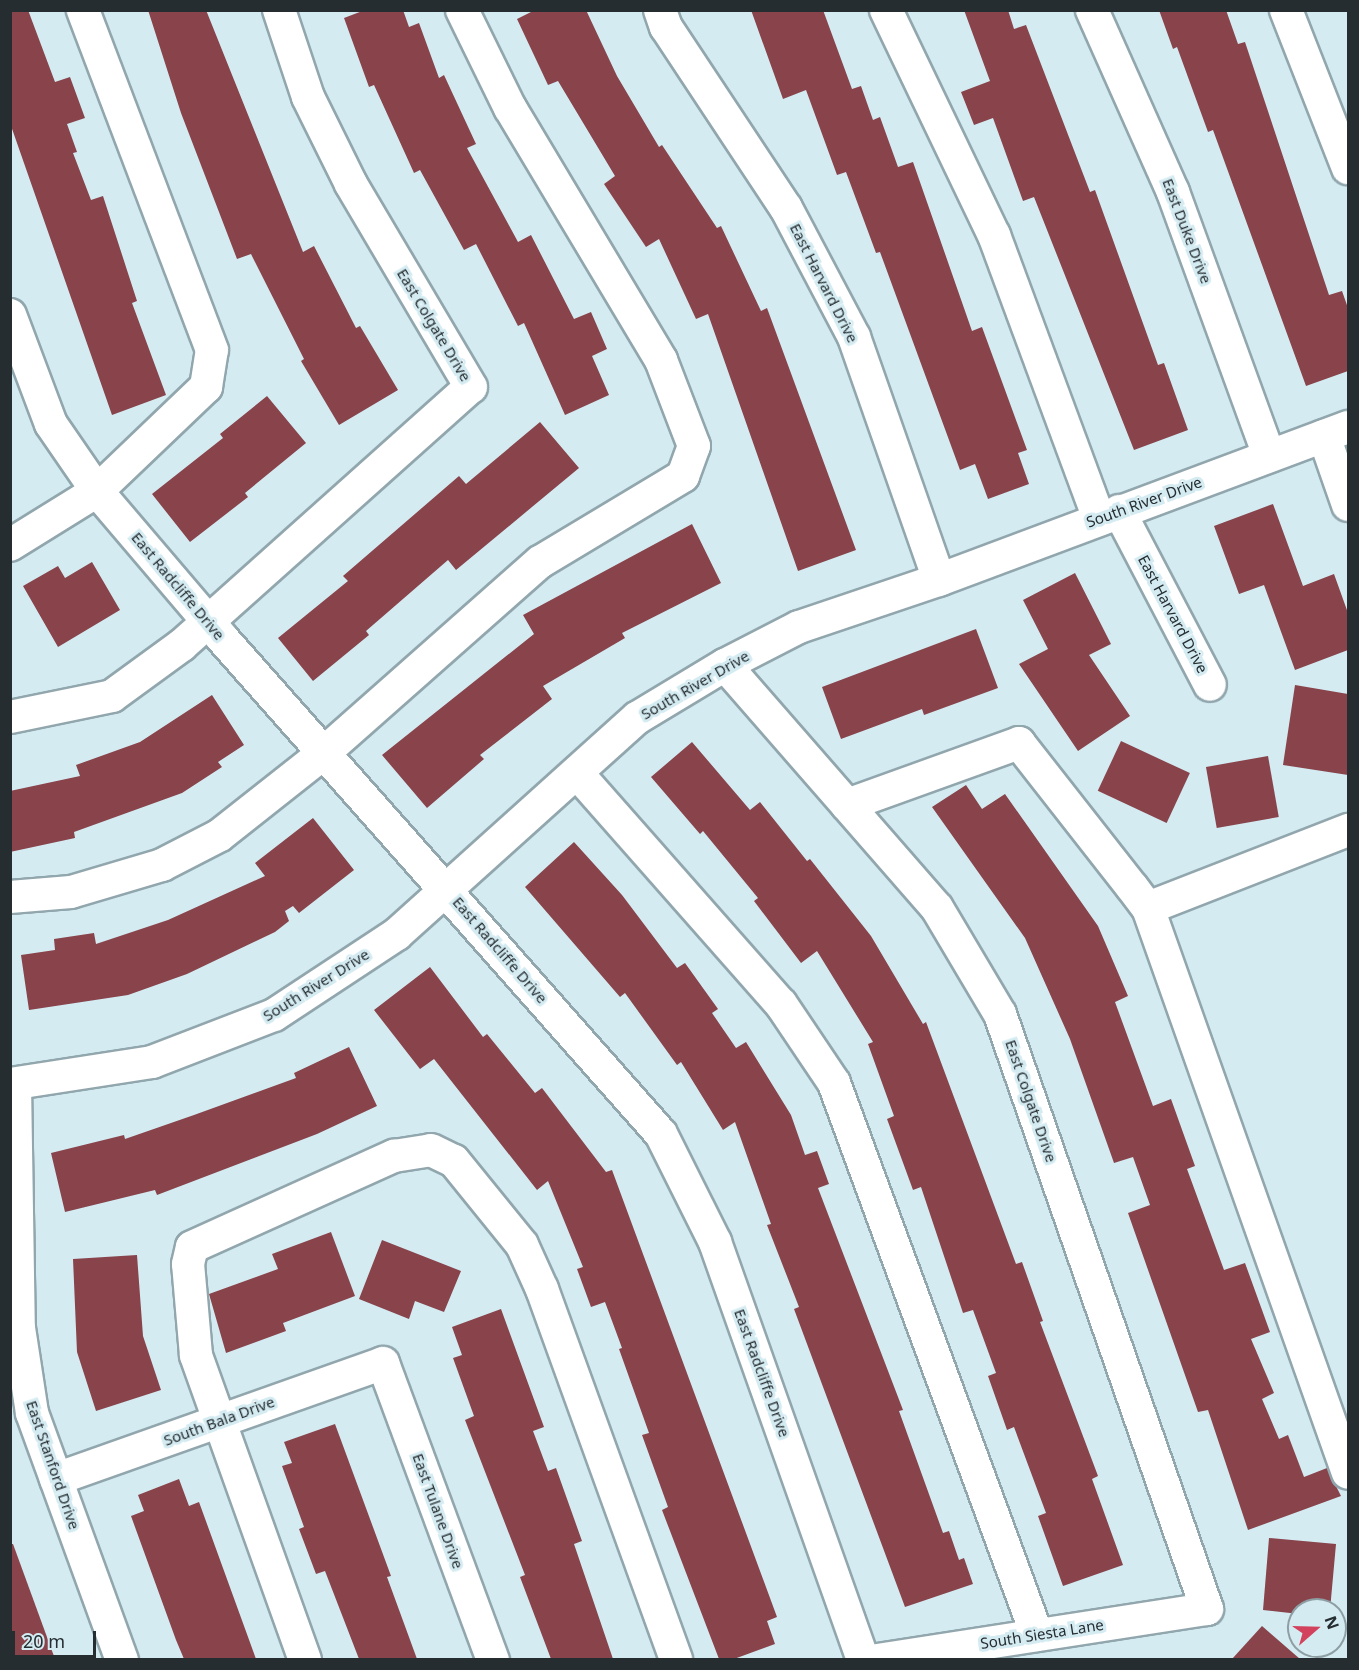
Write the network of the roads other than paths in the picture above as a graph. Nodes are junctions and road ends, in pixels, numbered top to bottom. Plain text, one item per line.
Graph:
1 (83, 10) edge
2 (279, 10) edge
3 (462, 10) edge
4 (660, 10) edge
5 (886, 10) edge
6 (1092, 10) edge
7 (1286, 10) edge
8 (1348, 168) edge
9 (10, 315) edge
10 (1336, 432) edge
11 (1269, 456) junction
12 (97, 491) junction
13 (1348, 505) edge
14 (1109, 515) junction
15 (10, 545) edge
16 (939, 580) junction
17 (210, 624) junction
18 (725, 665) junction
19 (1210, 685) dead end
20 (10, 717) edge
21 (325, 752) junction
22 (577, 773) junction
23 (847, 805) junction
24 (1348, 830) edge
25 (448, 890) junction
26 (10, 897) edge
27 (1148, 908) junction
28 (13, 1084) edge
29 (383, 1363) joint
30 (219, 1421) junction
31 (1348, 1473) edge
32 (56, 1479) junction
33 (1207, 1609) joint
34 (1037, 1635) junction
35 (122, 1659) edge
36 (305, 1659) edge
37 (493, 1659) edge
38 (676, 1659) edge
39 (863, 1659) edge
40 (877, 1659) edge

1 - 12 street
2 - 17 street, East Colgate Drive
3 - 21 street
4 - 16 street, East Harvard Drive
5 - 14 street, East Harvard Drive
6 - 11 street, East Duke Drive
7 - 8 street
9 - 12 street, East Radcliffe Drive
10 - 11 street, South River Drive
10 - 13 street
11 - 14 street, South River Drive
12 - 15 street
12 - 17 street, East Radcliffe Drive
14 - 16 street, South River Drive
14 - 19 street, East Harvard Drive
16 - 18 street, South River Drive
17 - 20 street
17 - 21 street, East Radcliffe Drive
18 - 22 street, South River Drive
18 - 23 street, East Colgate Drive
21 - 25 street, East Radcliffe Drive
21 - 26 street
22 - 25 street, South River Drive
22 - 34 street
23 - 27 street
23 - 33 street, East Colgate Drive
24 - 27 street
25 - 28 street, South River Drive
25 - 39 street, East Radcliffe Drive
27 - 31 street
28 - 32 street, East Stanford Drive
29 - 30 street, South Bala Drive
29 - 37 street, East Tulane Drive
30 - 32 street, South Bala Drive
30 - 36 street
30 - 38 street
32 - 35 street, East Stanford Drive
33 - 34 street, South Siesta Lane
34 - 40 street, South Siesta Lane

